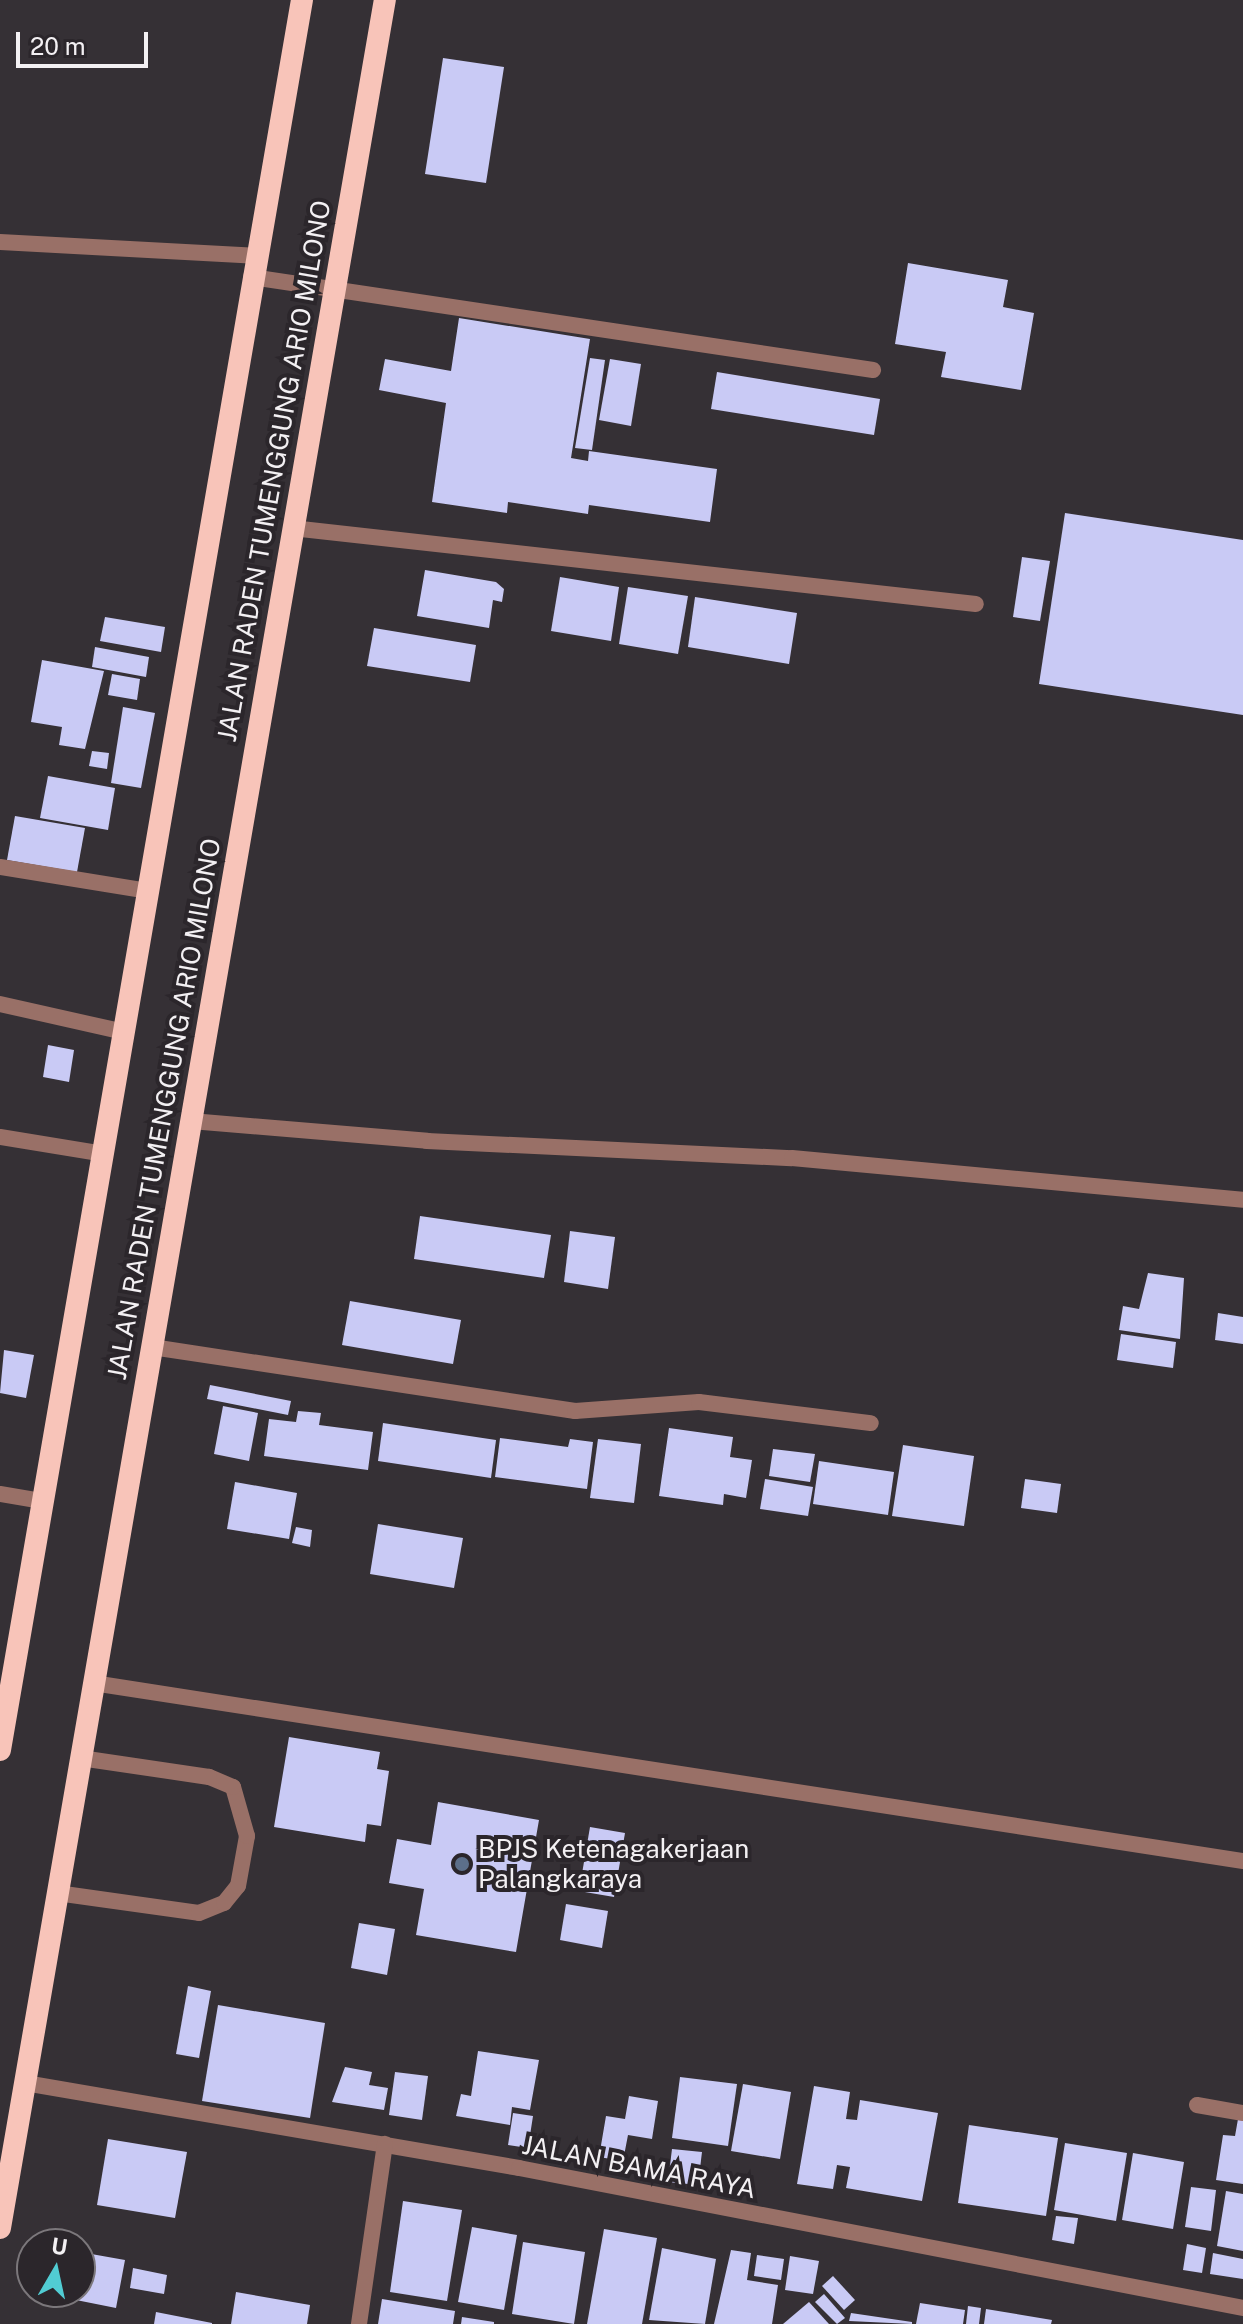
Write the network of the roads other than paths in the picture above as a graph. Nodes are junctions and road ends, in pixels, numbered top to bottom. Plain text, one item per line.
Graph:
1 (302, 0) edge
2 (385, 0) edge
3 (0, 242) edge
4 (253, 267) junction
5 (332, 292) junction
6 (873, 370) dead end
7 (292, 528) junction
8 (976, 604) dead end
9 (0, 867) edge
10 (149, 891) junction
11 (0, 1004) edge
12 (124, 1032) junction
13 (191, 1121) junction
14 (0, 1137) edge
15 (104, 1154) junction
16 (1243, 1200) edge
17 (152, 1347) junction
18 (871, 1423) dead end
19 (0, 1494) edge
20 (42, 1501) junction
21 (93, 1683) junction
22 (0, 1750) edge
23 (80, 1758) junction
24 (1243, 1861) edge
25 (57, 1893) junction
26 (25, 2083) junction
27 (1197, 2105) dead end
28 (1243, 2113) edge
29 (385, 2144) junction
30 (0, 2228) edge
31 (1243, 2308) edge
32 (359, 2324) edge

1 - 4 highway, JALAN RADEN TUMENGGUNG ARIO MILONO
2 - 5 highway, JALAN RADEN TUMENGGUNG ARIO MILONO
3 - 4 street
4 - 5 street
4 - 10 highway, JALAN RADEN TUMENGGUNG ARIO MILONO
5 - 6 street
5 - 7 highway, JALAN RADEN TUMENGGUNG ARIO MILONO
7 - 8 street
7 - 13 highway, JALAN RADEN TUMENGGUNG ARIO MILONO
9 - 10 street
10 - 12 highway, JALAN RADEN TUMENGGUNG ARIO MILONO
11 - 12 street
12 - 15 highway, JALAN RADEN TUMENGGUNG ARIO MILONO
13 - 16 street
13 - 17 highway, JALAN RADEN TUMENGGUNG ARIO MILONO
14 - 15 street
15 - 20 highway, JALAN RADEN TUMENGGUNG ARIO MILONO
17 - 18 street
17 - 21 highway, JALAN RADEN TUMENGGUNG ARIO MILONO
19 - 20 street
20 - 22 highway, JALAN RADEN TUMENGGUNG ARIO MILONO
21 - 23 highway, JALAN RADEN TUMENGGUNG ARIO MILONO
21 - 24 street
23 - 25 highway, JALAN RADEN TUMENGGUNG ARIO MILONO
23 - 25 street
25 - 26 highway, JALAN RADEN TUMENGGUNG ARIO MILONO
26 - 29 street, JALAN BAMA RAYA
26 - 30 highway, JALAN RADEN TUMENGGUNG ARIO MILONO
27 - 28 street
29 - 31 street, JALAN BAMA RAYA
29 - 32 street

